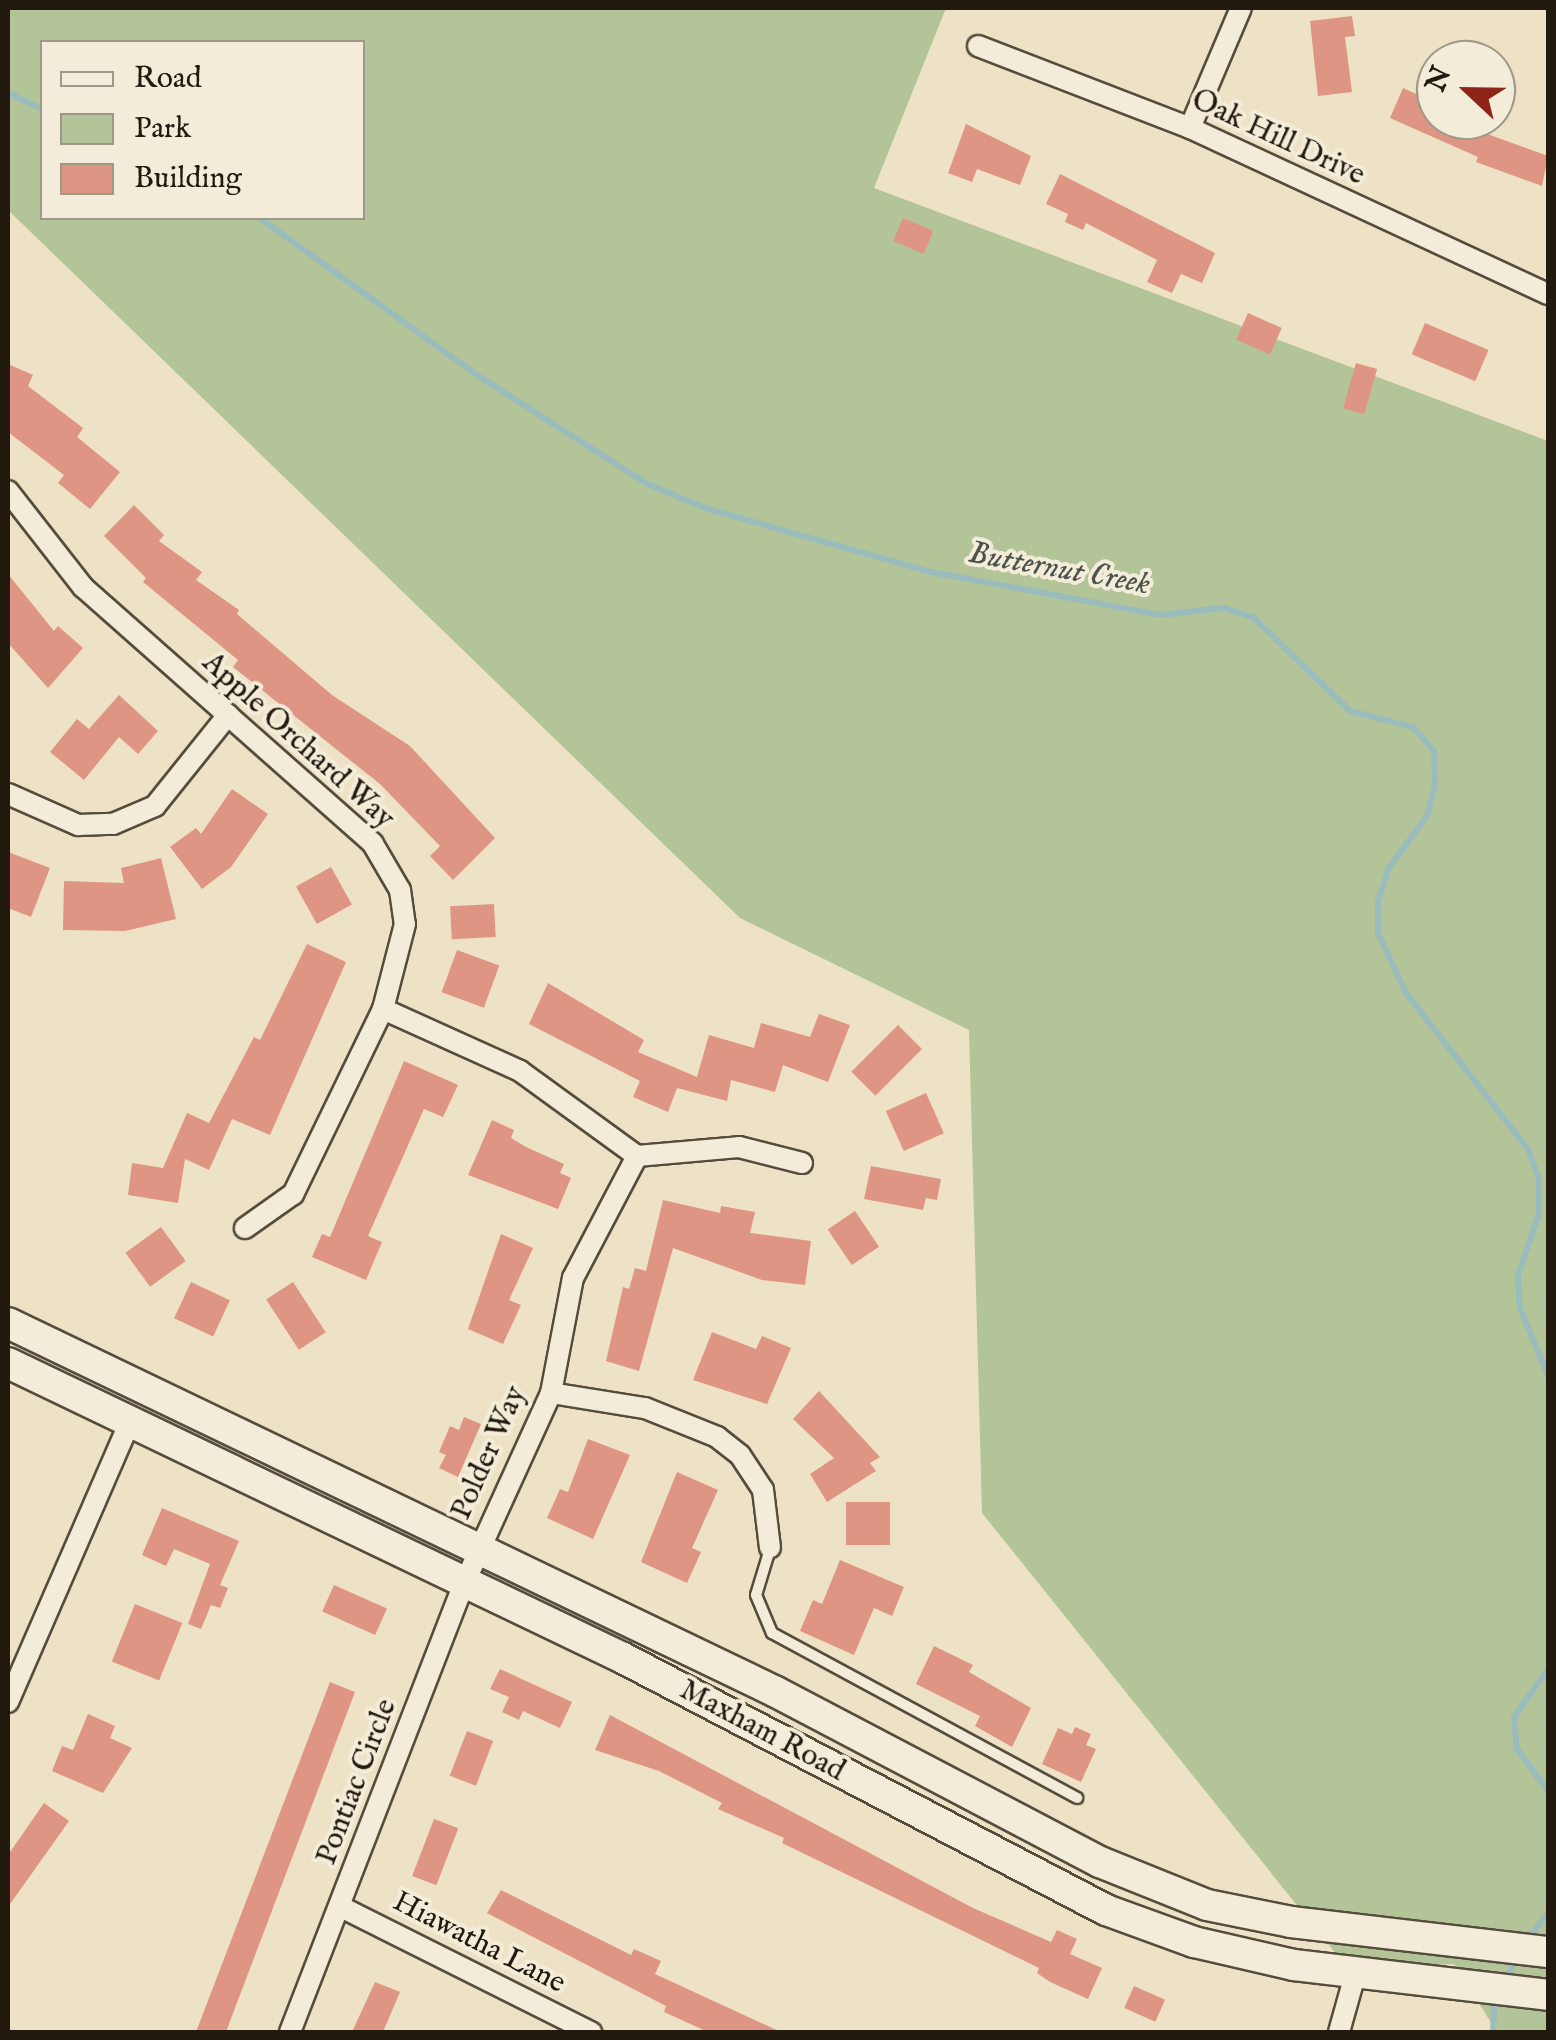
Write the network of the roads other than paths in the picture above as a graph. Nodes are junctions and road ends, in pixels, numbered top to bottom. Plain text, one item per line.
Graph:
1 (1241, 8) edge
2 (978, 46) dead end
3 (1190, 128) junction
4 (1548, 294) edge
5 (8, 491) edge
6 (228, 716) junction
7 (8, 794) edge
8 (384, 1008) junction
9 (637, 1156) junction
10 (802, 1163) dead end
11 (246, 1228) dead end
12 (8, 1323) edge
13 (8, 1363) edge
14 (551, 1393) junction
15 (130, 1422) junction
16 (770, 1548) joint
17 (478, 1552) junction
18 (464, 1584) junction
19 (8, 1702) edge
20 (1078, 1798) dead end
21 (341, 1907) junction
22 (1548, 1952) edge
23 (1355, 1975) junction
24 (1548, 1995) edge
25 (290, 2032) edge
26 (591, 2032) edge
27 (1339, 2032) edge

1 - 3 street
2 - 3 street, Oak Hill Drive
3 - 4 street, Oak Hill Drive
5 - 6 street, Apple Orchard Way
6 - 7 street
6 - 8 street, Apple Orchard Way
8 - 9 street
8 - 11 street, Apple Orchard Way
9 - 10 street
9 - 14 street, Polder Way
12 - 17 main road, Maxham Road
13 - 15 main road, Maxham Road
14 - 16 street
14 - 17 street, Polder Way
15 - 18 main road, Maxham Road
15 - 19 street
16 - 20 lane
17 - 18 street, Pontiac Circle
17 - 22 main road, Maxham Road
18 - 21 street, Pontiac Circle
18 - 23 main road, Maxham Road
21 - 25 street, Pontiac Circle
21 - 26 street, Hiawatha Lane
23 - 24 main road, Maxham Road
23 - 27 street

